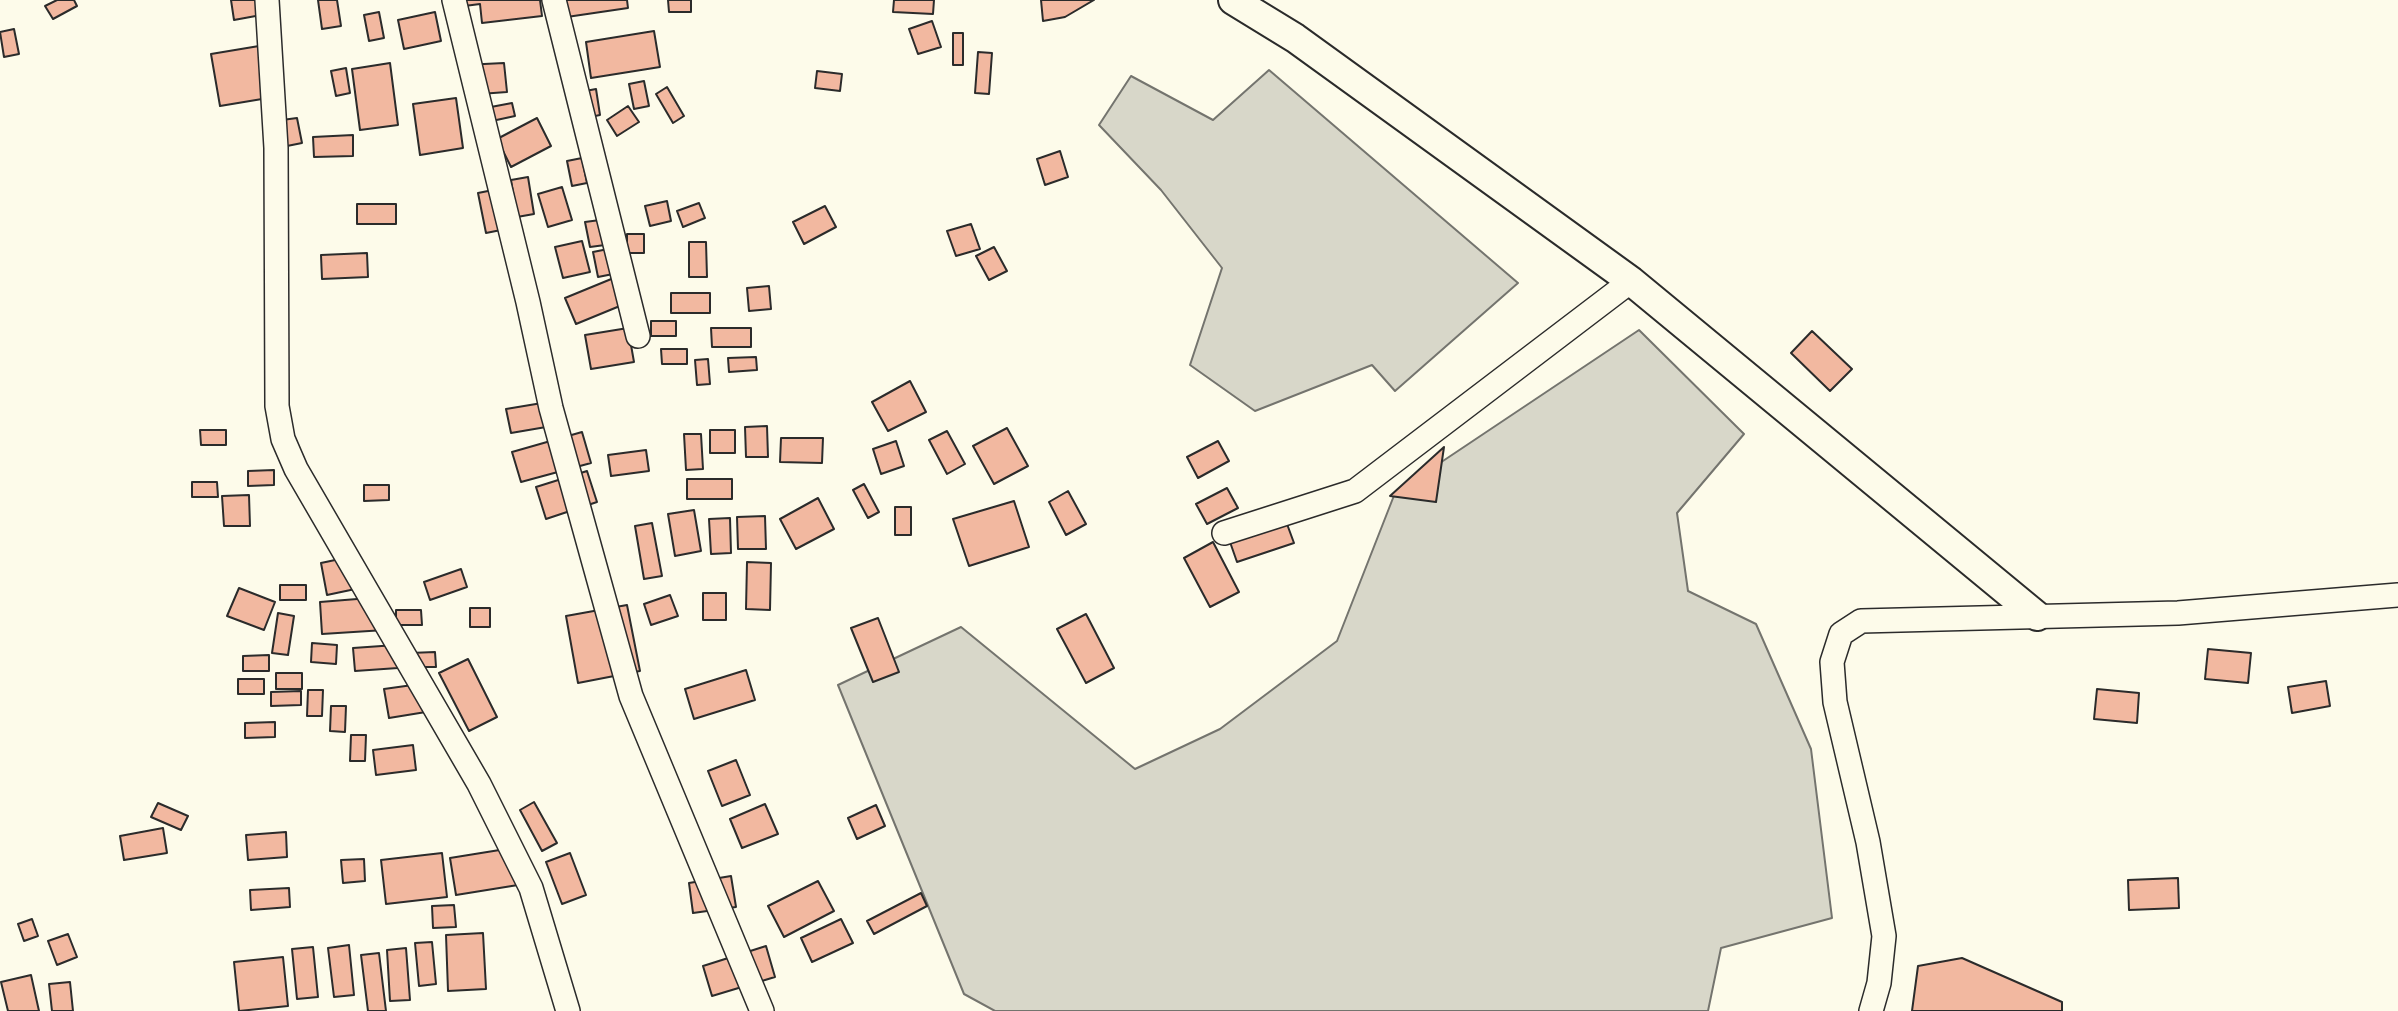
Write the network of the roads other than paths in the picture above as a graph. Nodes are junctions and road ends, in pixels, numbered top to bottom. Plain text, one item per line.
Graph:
1 (267, 0) edge
2 (454, 0) edge
3 (554, 0) edge
4 (1233, 0) edge
5 (1632, 281) junction
6 (638, 336) dead end
7 (1224, 533) dead end
8 (2398, 595) edge
9 (2037, 616) junction
10 (568, 1011) edge
11 (762, 1011) edge
12 (1871, 1011) edge

1 - 10 street
2 - 11 street
3 - 6 street
4 - 5 street
5 - 7 street
5 - 9 street
8 - 9 street
9 - 12 street

